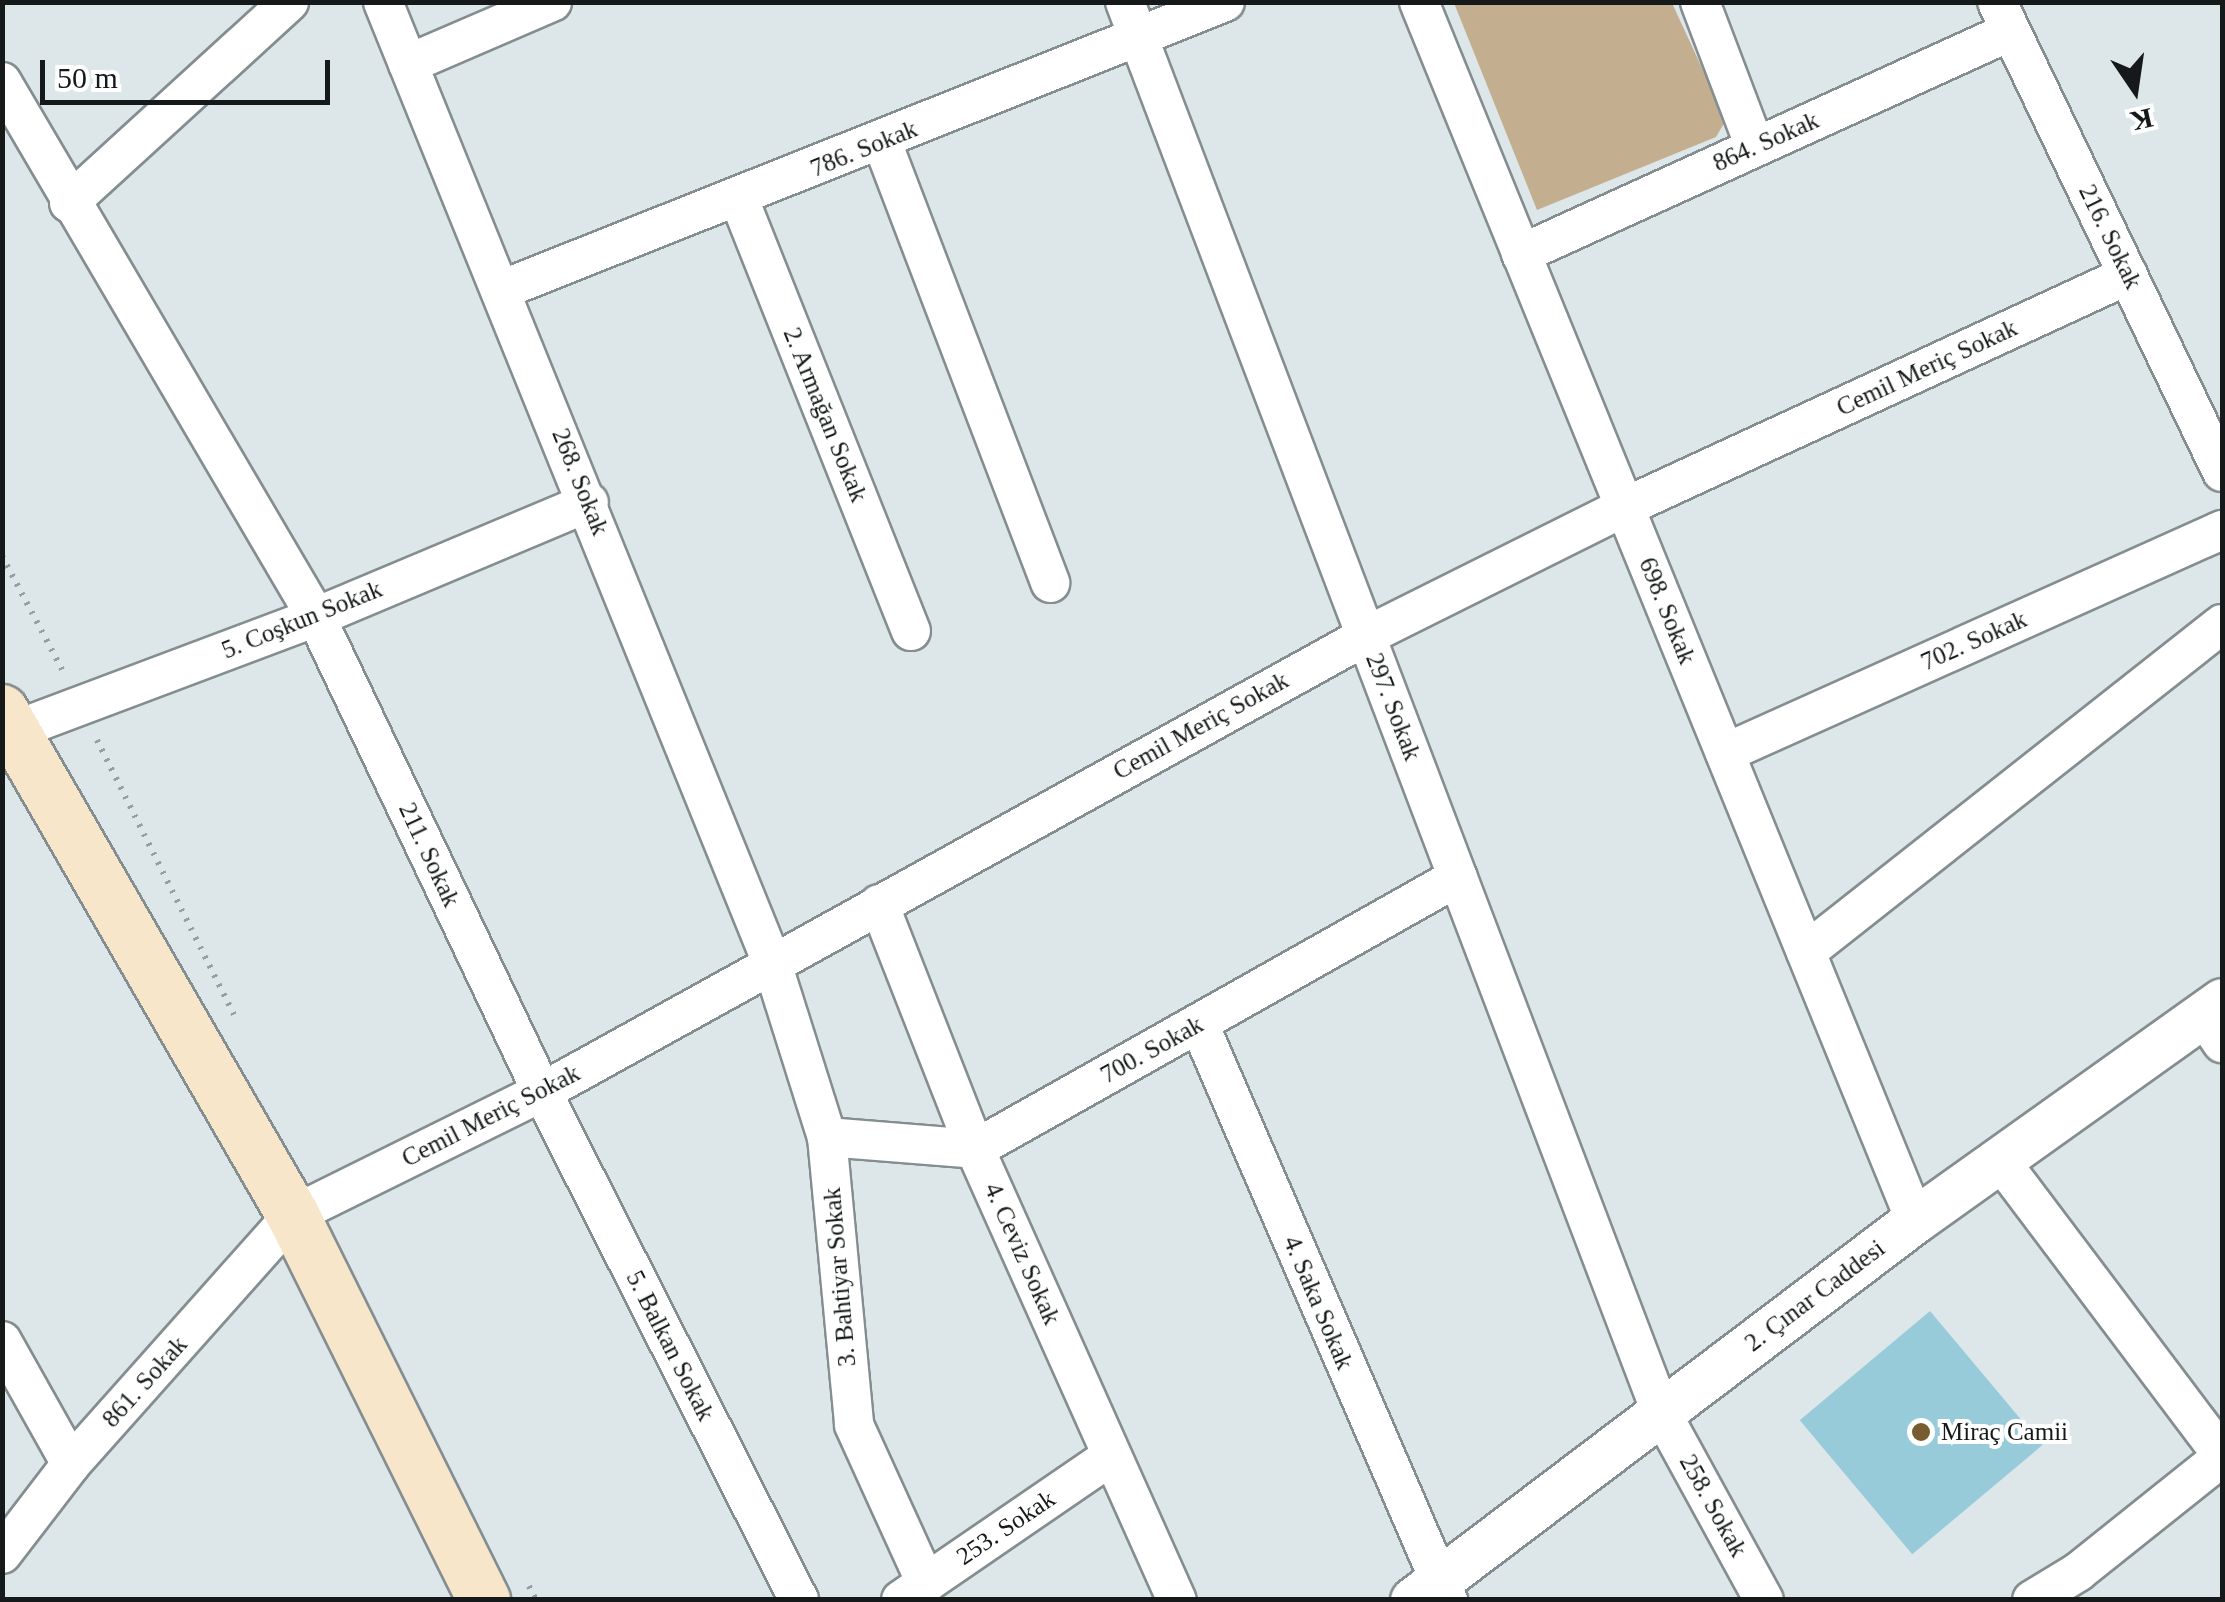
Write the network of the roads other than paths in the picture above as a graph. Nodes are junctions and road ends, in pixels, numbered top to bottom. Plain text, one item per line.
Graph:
1 (289, 2) edge
2 (383, 2) edge
3 (552, 2) edge
4 (1224, 2) edge
5 (1419, 2) edge
6 (1700, 2) edge
7 (2004, 17) edge
8 (1131, 20) edge
9 (408, 64) junction
10 (2, 82) edge
11 (882, 142) junction
12 (1754, 147) junction
13 (739, 199) junction
14 (69, 203) junction
15 (1521, 254) junction
16 (2128, 276) junction
17 (502, 290) junction
18 (2222, 472) edge
19 (589, 502) junction
20 (1625, 506) junction
21 (2222, 530) edge
22 (1050, 582) dead end
23 (316, 617) junction
24 (2222, 624) edge
25 (911, 631) dead end
26 (1366, 636) junction
27 (8, 721) edge
28 (1724, 752) junction
29 (1458, 877) junction
30 (879, 904) junction
31 (1806, 952) junction
32 (772, 964) junction
33 (2216, 1020) edge
34 (1198, 1024) junction
35 (542, 1092) junction
36 (827, 1137) junction
37 (975, 1148) junction
38 (2000, 1160) junction
39 (294, 1215) junction
40 (1915, 1220) junction
41 (2, 1341) edge
42 (1662, 1412) junction
43 (1111, 1456) junction
44 (2222, 1456) edge
45 (72, 1464) junction
46 (2, 1554) edge
47 (2087, 1586) edge
48 (914, 1591) edge
49 (1433, 1593) edge
50 (484, 1600) edge
51 (798, 1600) edge
52 (1177, 1600) edge
53 (1764, 1600) edge
54 (2032, 1600) edge

1 - 14 street
2 - 9 street, 268. Sokak
3 - 9 street
4 - 8 street, 786. Sokak
5 - 15 street, 698. Sokak
6 - 12 street
7 - 12 street, 864. Sokak
7 - 16 street, 216. Sokak
8 - 11 street, 786. Sokak
8 - 26 street, 297. Sokak
9 - 17 street, 268. Sokak
10 - 14 street, 211. Sokak
11 - 13 street, 786. Sokak
11 - 22 street
12 - 15 street, 864. Sokak
13 - 17 street, 786. Sokak
13 - 25 street, 2. Armağan Sokak
14 - 23 street, 211. Sokak
15 - 20 street, 698. Sokak
16 - 18 street, 216. Sokak
16 - 20 street, Cemil Meriç Sokak
17 - 19 street, 268. Sokak
19 - 23 street, 5. Coşkun Sokak
19 - 32 street, 268. Sokak
20 - 26 street, Cemil Meriç Sokak
20 - 28 street, 698. Sokak
21 - 28 street, 702. Sokak
23 - 27 street, 5. Coşkun Sokak
23 - 35 street, 211. Sokak
24 - 31 street
26 - 29 street, 297. Sokak
26 - 30 street, Cemil Meriç Sokak
27 - 39 main road
28 - 31 street, 698. Sokak
29 - 34 street, 700. Sokak
29 - 42 street, 297. Sokak
30 - 32 street, Cemil Meriç Sokak
30 - 37 street, 4. Ceviz Sokak
31 - 40 street, 698. Sokak
32 - 35 street, Cemil Meriç Sokak
32 - 36 street, 3. Bahtiyar Sokak
33 - 38 street, 2. Çınar Caddesi
34 - 37 street, 700. Sokak
34 - 49 street, 4. Saka Sokak
35 - 39 street, Cemil Meriç Sokak
35 - 51 street, 5. Balkan Sokak
36 - 37 street
36 - 48 street, 3. Bahtiyar Sokak
37 - 43 street, 4. Ceviz Sokak
38 - 40 street, 2. Çınar Caddesi
38 - 44 street
39 - 45 street, 861. Sokak
39 - 50 main road
40 - 42 street, 2. Çınar Caddesi
41 - 45 street
42 - 49 street, 2. Çınar Caddesi
42 - 53 street, 258. Sokak
43 - 48 street, 253. Sokak
43 - 52 street, 4. Ceviz Sokak
44 - 47 street
45 - 46 street, 861. Sokak
47 - 54 street

